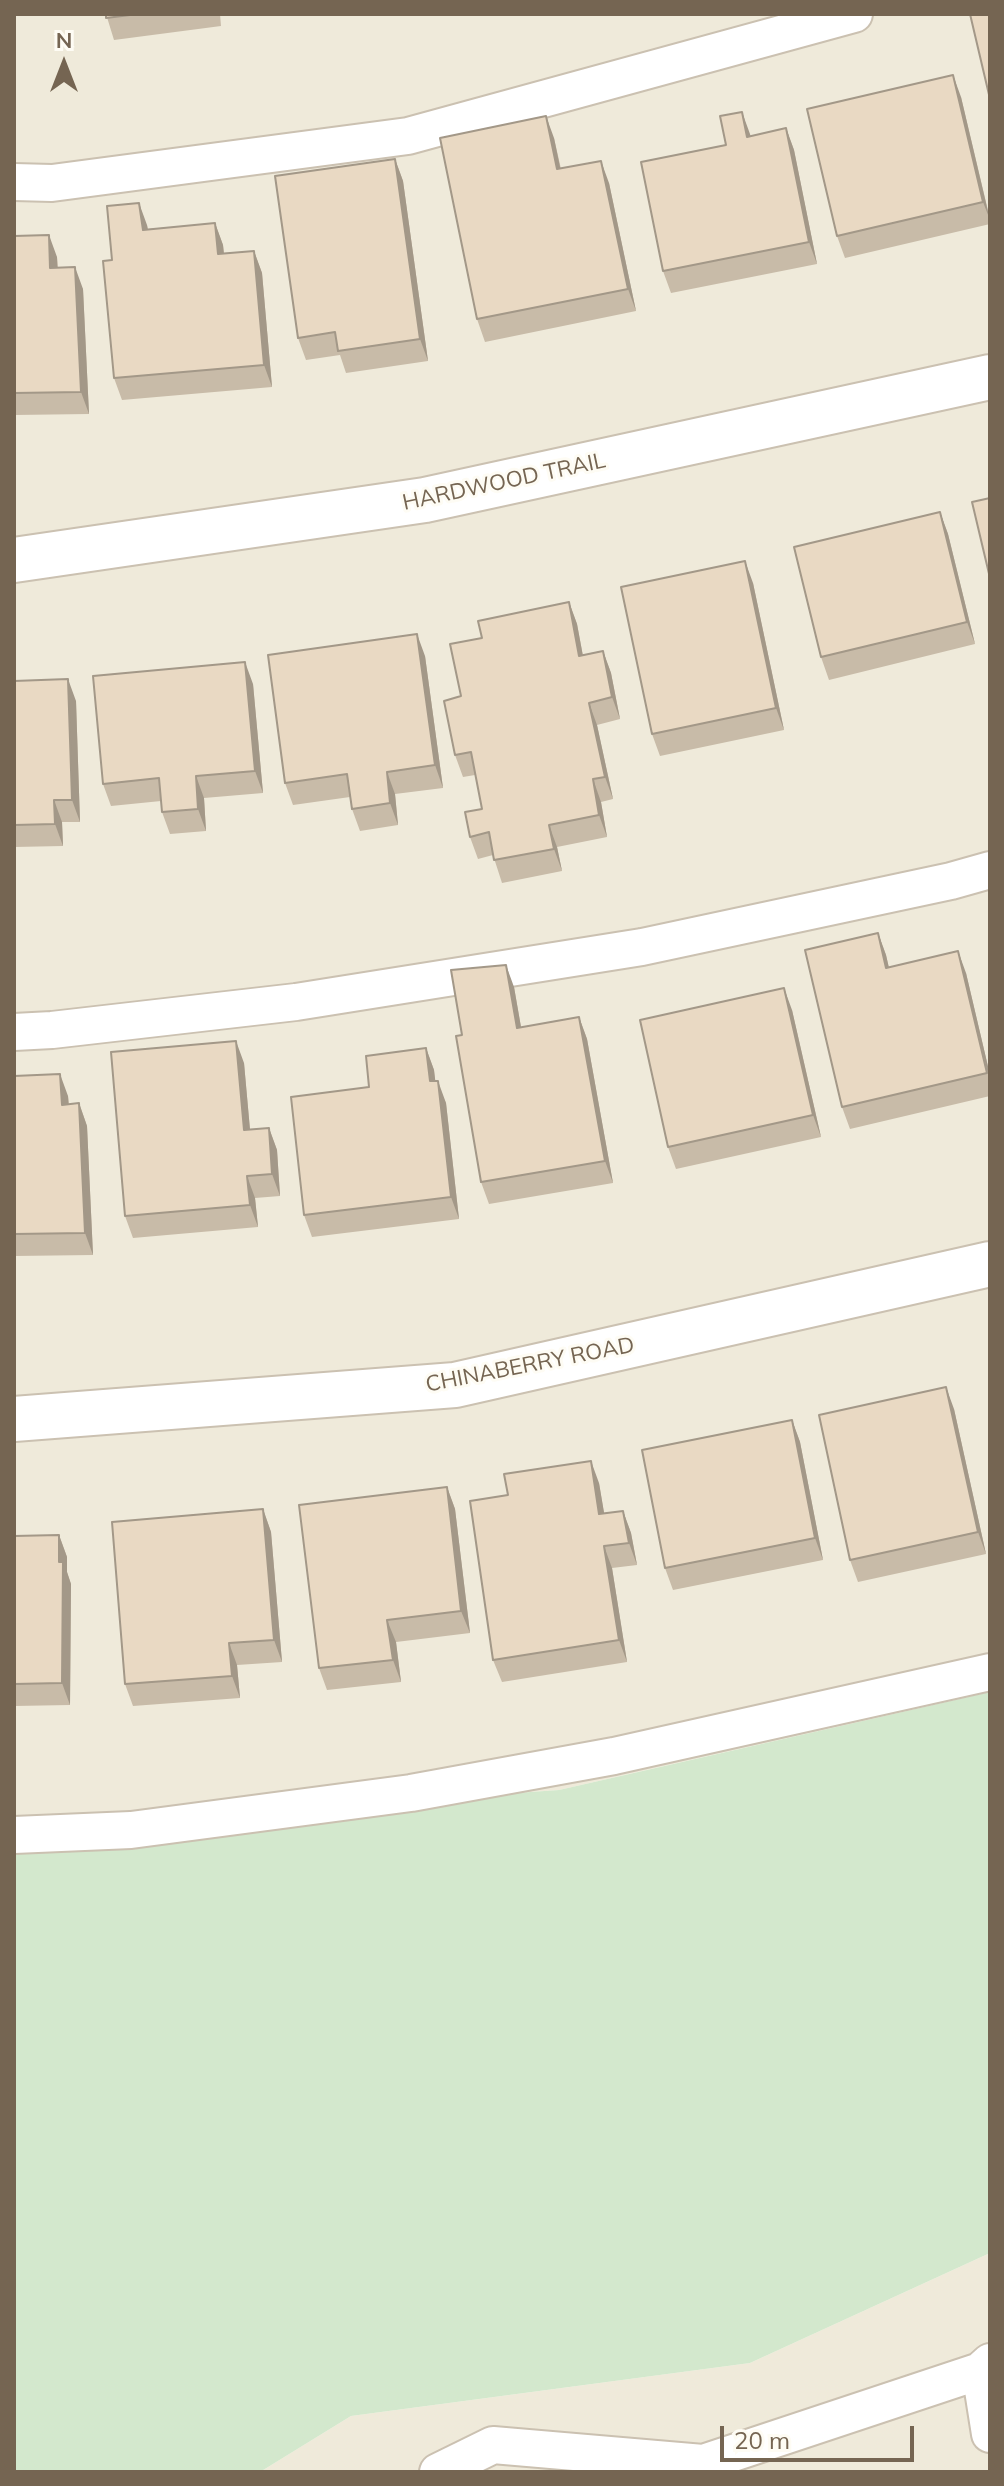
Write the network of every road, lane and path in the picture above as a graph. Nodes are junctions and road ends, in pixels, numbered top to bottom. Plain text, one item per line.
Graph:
1 (854, 14) edge
2 (14, 182) edge
3 (990, 377) edge
4 (14, 560) edge
5 (990, 870) edge
6 (14, 1032) edge
7 (990, 1264) edge
8 (14, 1419) edge
9 (990, 1672) edge
10 (14, 1835) edge
11 (985, 2366) edge
12 (990, 2434) edge
13 (438, 2472) edge

1 - 2 lane
3 - 4 street, HARDWOOD TRAIL
5 - 6 lane
7 - 8 street, CHINABERRY ROAD
9 - 10 lane
11 - 12 lane
11 - 13 lane

